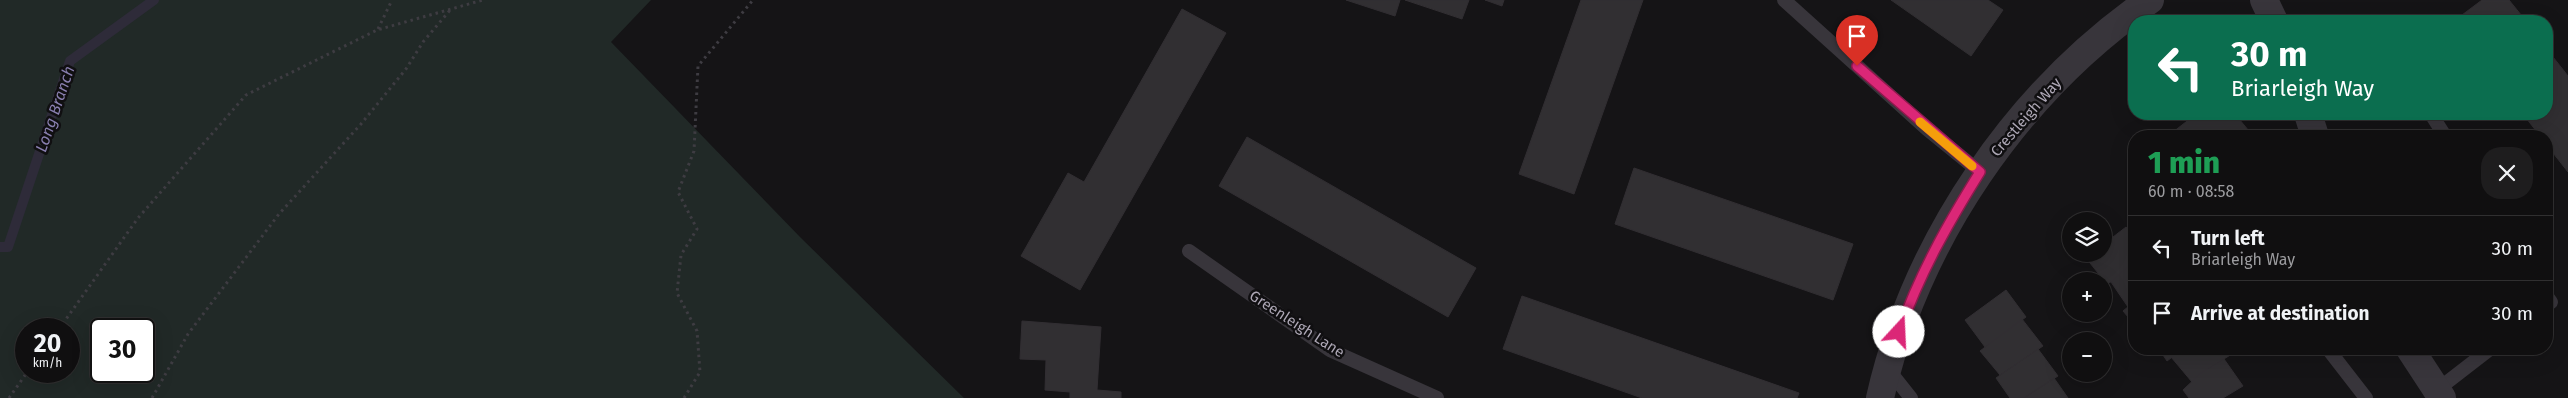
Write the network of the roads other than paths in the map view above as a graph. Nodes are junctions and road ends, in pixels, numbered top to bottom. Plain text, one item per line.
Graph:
1 (1784, 0) edge
2 (2150, 0) edge
3 (2264, 0) edge
4 (2131, 15) edge
5 (2271, 15) edge
6 (2128, 18) edge
7 (1980, 172) junction
8 (1189, 251) dead end
9 (2333, 355) edge
10 (2414, 355) edge
11 (2483, 355) edge
12 (1887, 368) junction
13 (2440, 394) edge
14 (1437, 398) edge
15 (1880, 398) edge
16 (1911, 398) edge
17 (2366, 398) edge

1 - 7 lane
2 - 4 street, Crestleigh Way
3 - 5 street
6 - 7 street, Crestleigh Way
7 - 12 street, Crestleigh Way
8 - 14 lane, Greenleigh Lane
9 - 17 lane
10 - 13 street
11 - 13 lane
12 - 15 street, Crestleigh Way
12 - 16 lane

